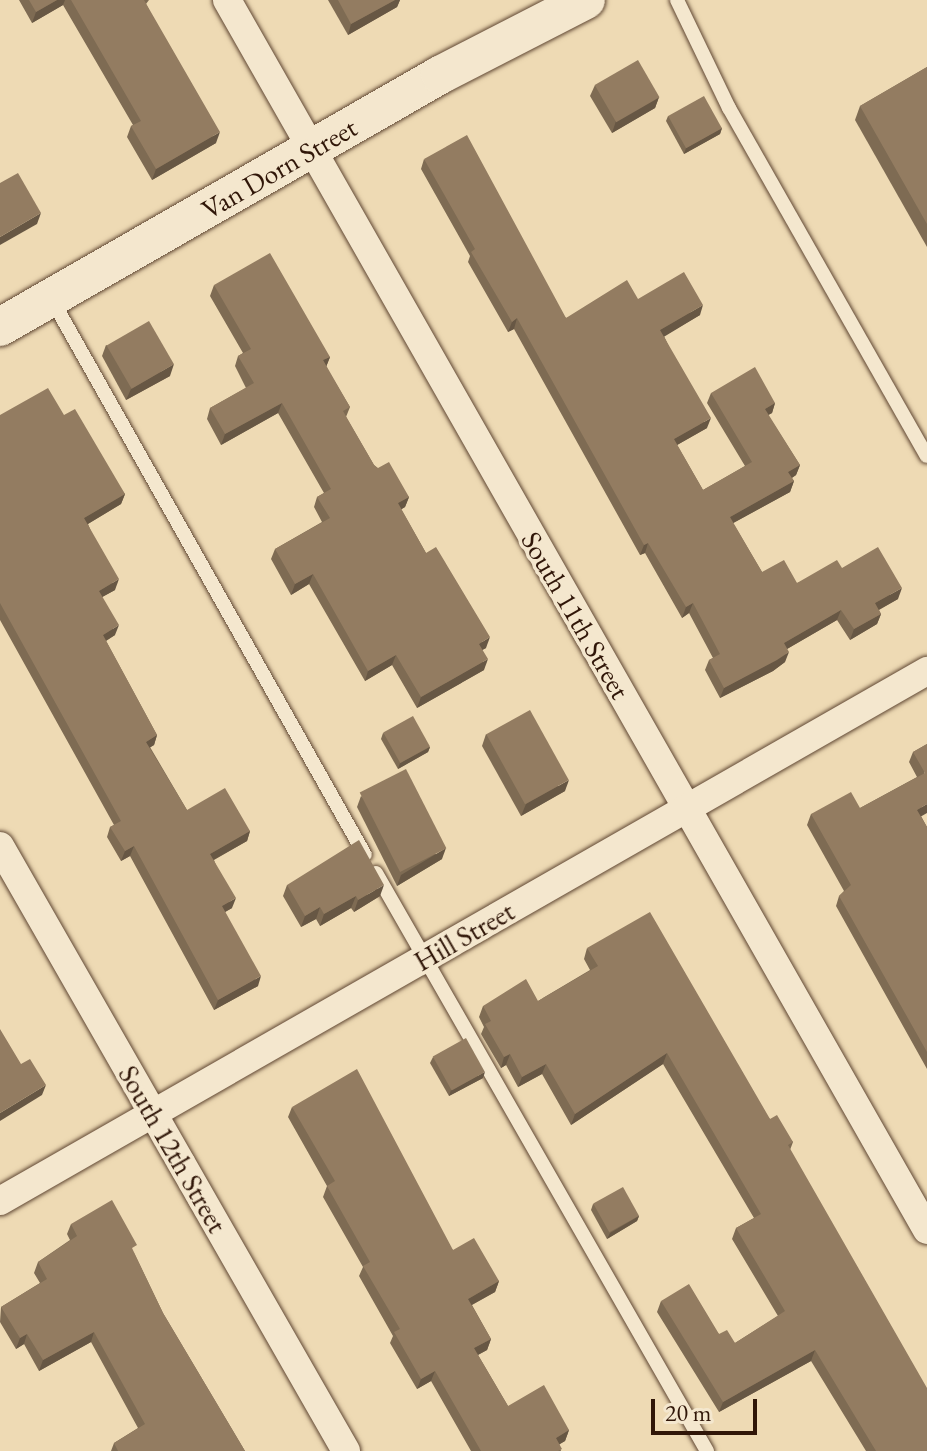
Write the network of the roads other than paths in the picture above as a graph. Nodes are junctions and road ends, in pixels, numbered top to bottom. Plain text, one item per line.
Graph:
1 (227, 0) edge
2 (677, 0) edge
3 (572, 4) edge
4 (312, 149) junction
5 (51, 298) junction
6 (0, 327) edge
7 (927, 456) edge
8 (927, 671) edge
9 (686, 808) junction
10 (0, 846) edge
11 (424, 959) junction
12 (153, 1115) junction
13 (0, 1201) edge
14 (927, 1230) edge
15 (346, 1451) edge
16 (707, 1451) edge

1 - 4 street, South 11th Street
2 - 7 lane
3 - 4 main road, Van Dorn Street
4 - 5 main road, Van Dorn Street
4 - 9 street, South 11th Street
5 - 6 main road, Van Dorn Street
5 - 11 lane
8 - 9 street, Hill Street
9 - 11 street, Hill Street
9 - 14 street, South 11th Street
10 - 12 street, South 12th Street
11 - 12 street, Hill Street
11 - 16 lane
12 - 13 street, Hill Street
12 - 15 street, South 12th Street

